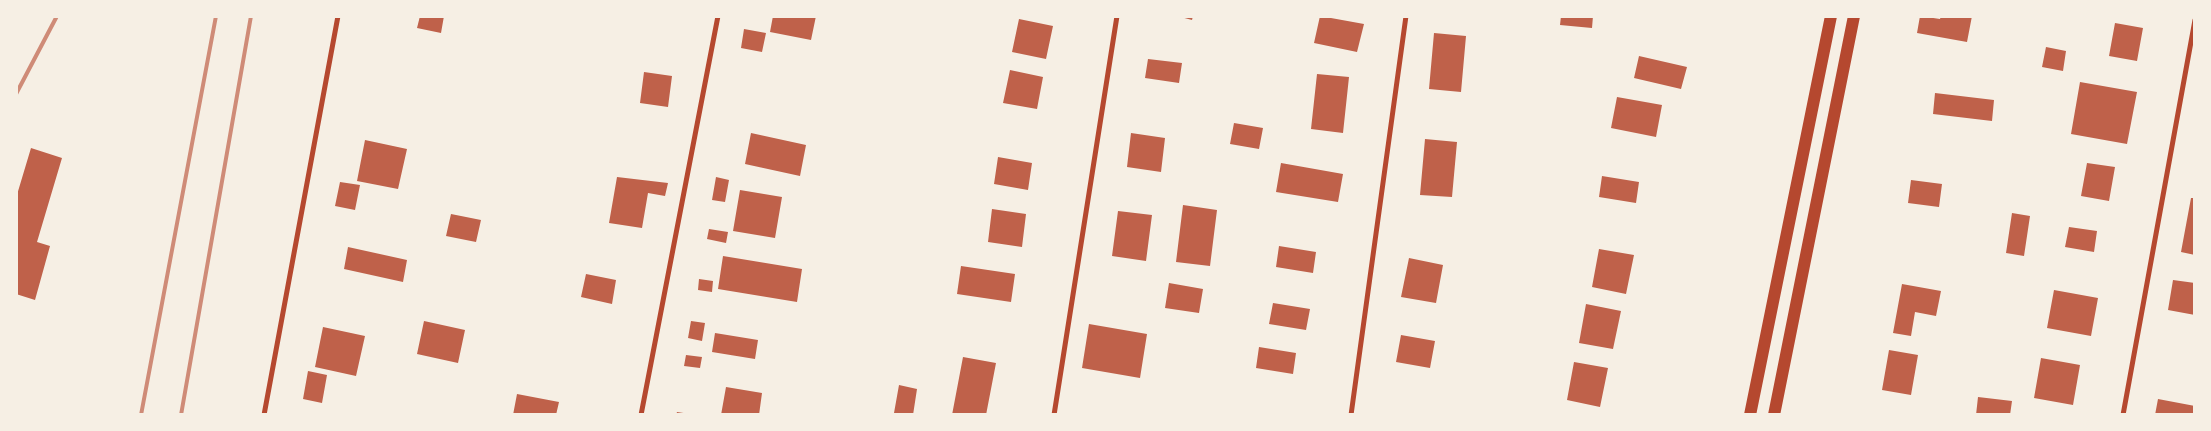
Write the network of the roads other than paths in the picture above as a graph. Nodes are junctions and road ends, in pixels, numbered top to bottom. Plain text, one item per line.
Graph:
1 (338, 16) edge
2 (718, 16) edge
3 (1117, 16) edge
4 (1406, 16) edge
5 (1831, 16) edge
6 (1854, 16) edge
7 (2195, 20) edge
8 (264, 415) edge
9 (640, 415) edge
10 (1054, 415) edge
11 (1351, 415) edge
12 (1750, 415) edge
13 (1774, 415) edge
14 (2123, 415) edge

1 - 8 street
2 - 9 street
3 - 10 street
4 - 11 street
5 - 12 main road
6 - 13 main road
7 - 14 street

